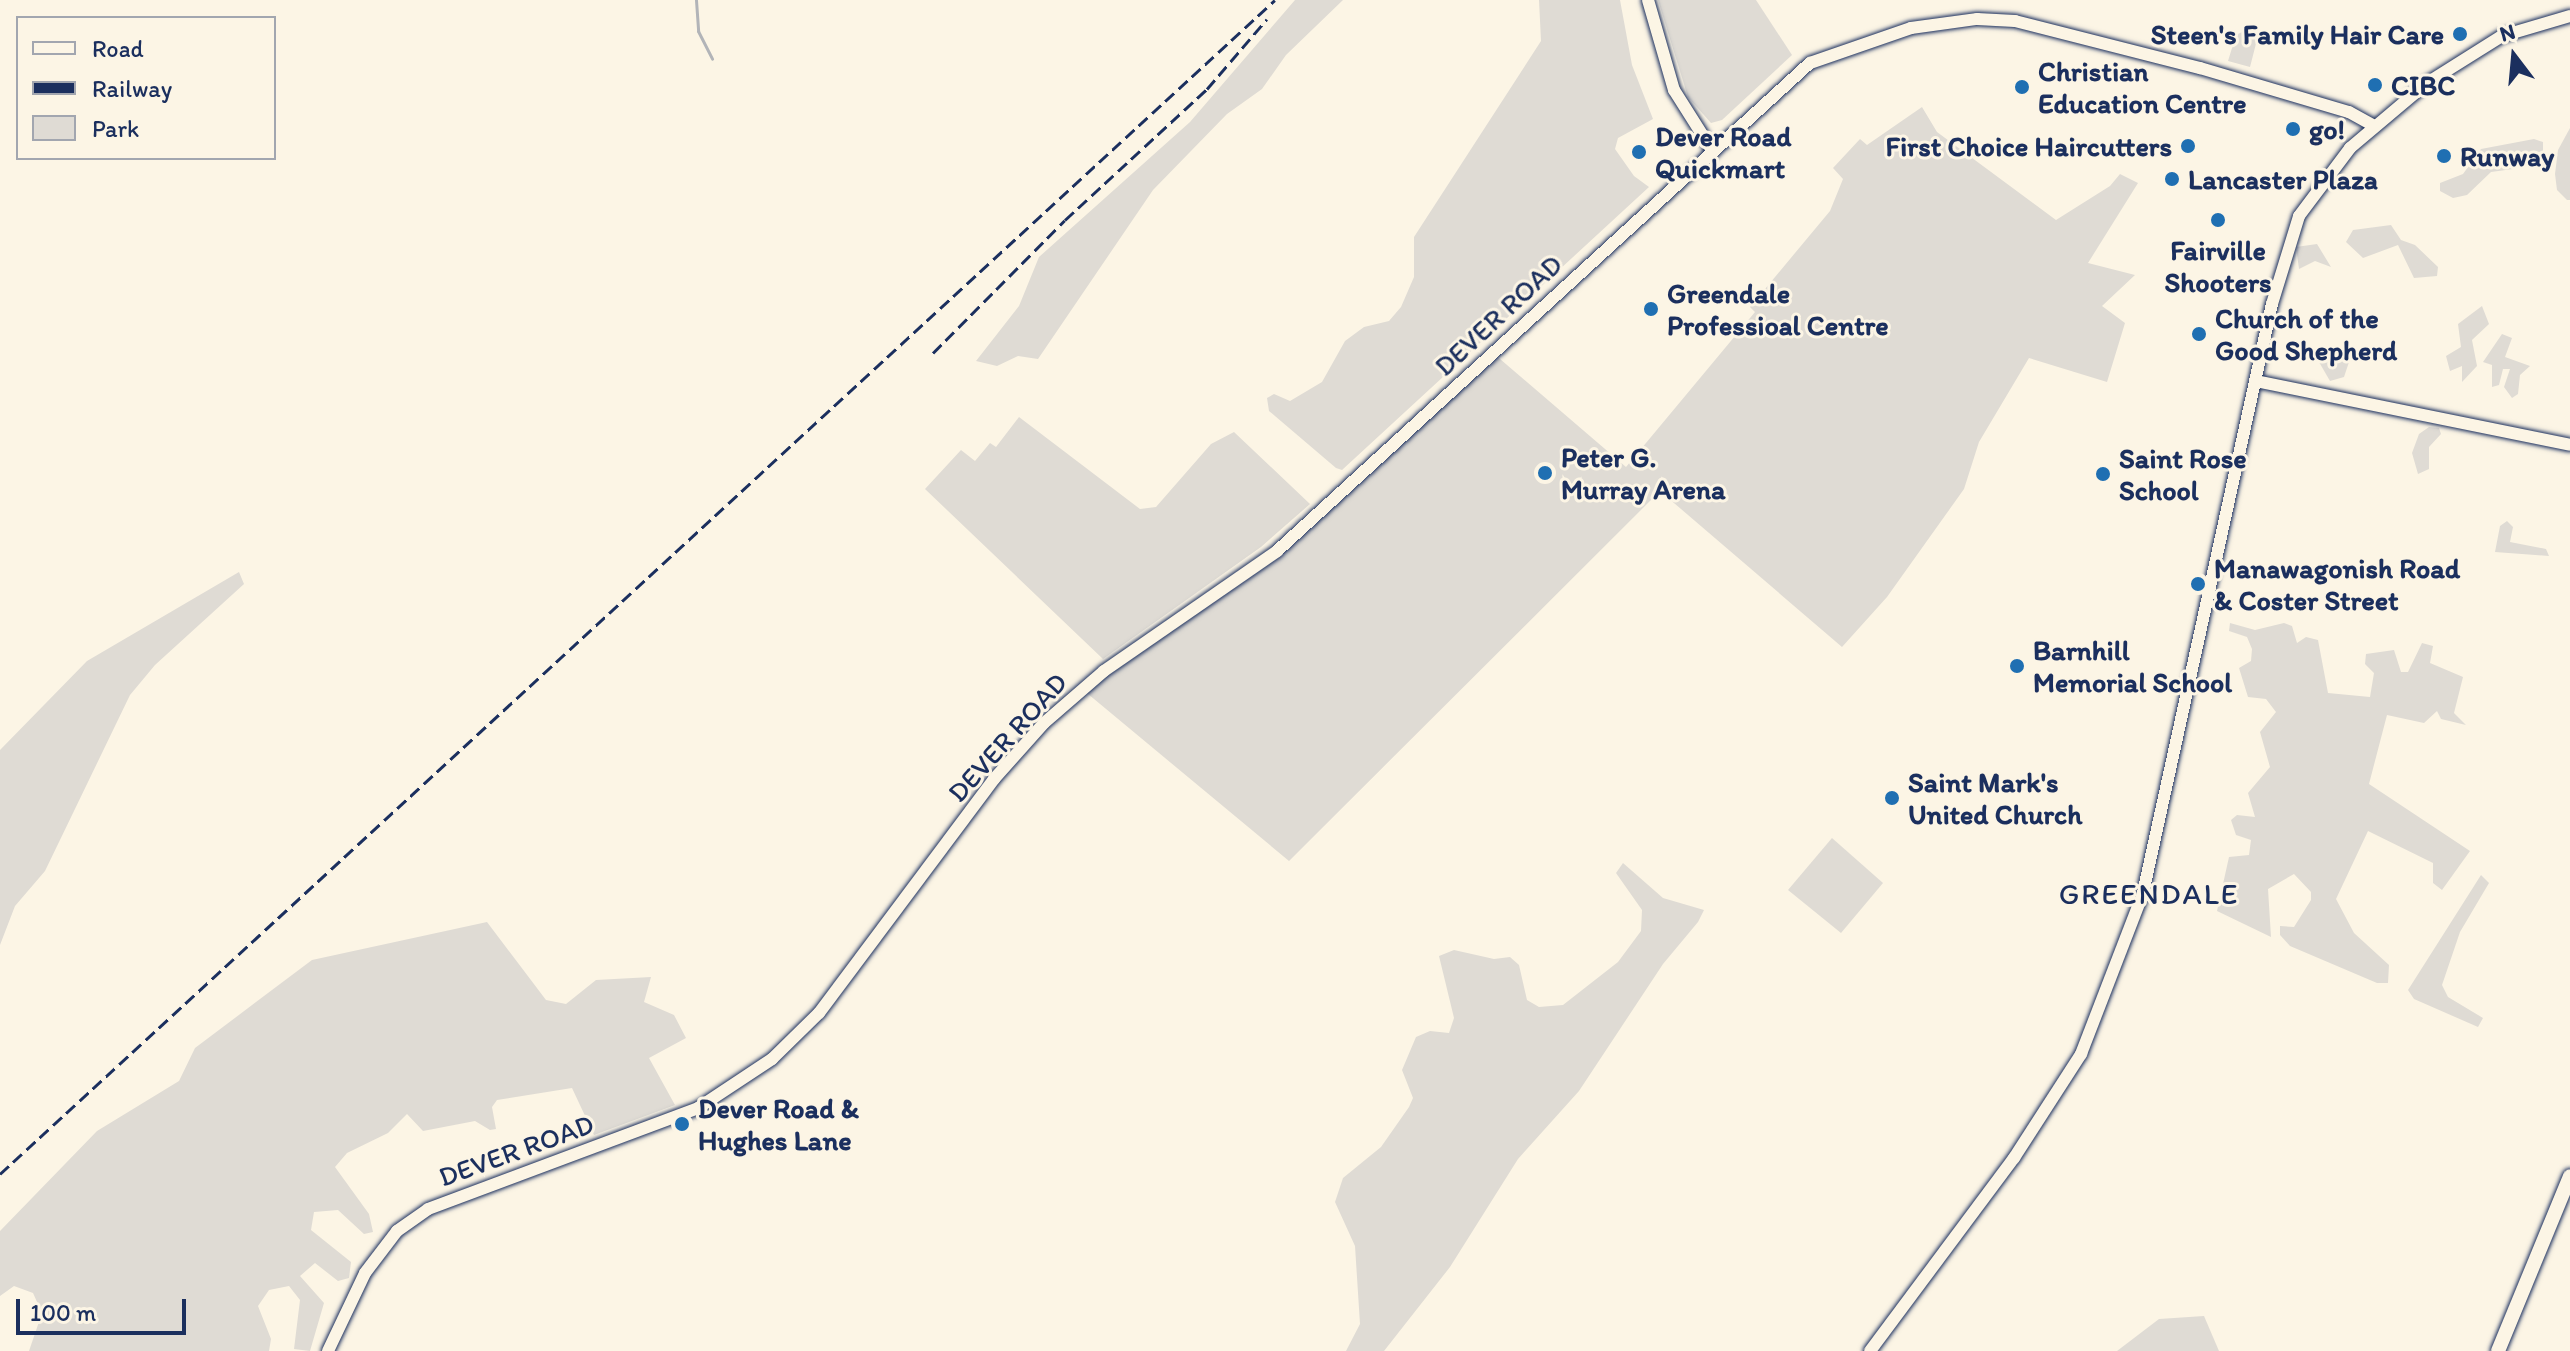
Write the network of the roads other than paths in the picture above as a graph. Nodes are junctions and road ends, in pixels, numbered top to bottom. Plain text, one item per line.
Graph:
1 (1648, 0) edge
2 (2570, 16) edge
3 (2374, 126) junction
4 (1712, 150) junction
5 (2256, 381) junction
6 (2570, 445) edge
7 (2570, 1176) edge
8 (328, 1351) edge
9 (1870, 1351) edge
10 (2498, 1351) edge

1 - 4 main road
2 - 3 main road
3 - 4 main road, DEVER ROAD
3 - 5 main road
4 - 8 main road, DEVER ROAD
5 - 6 main road
5 - 9 main road
7 - 10 main road

